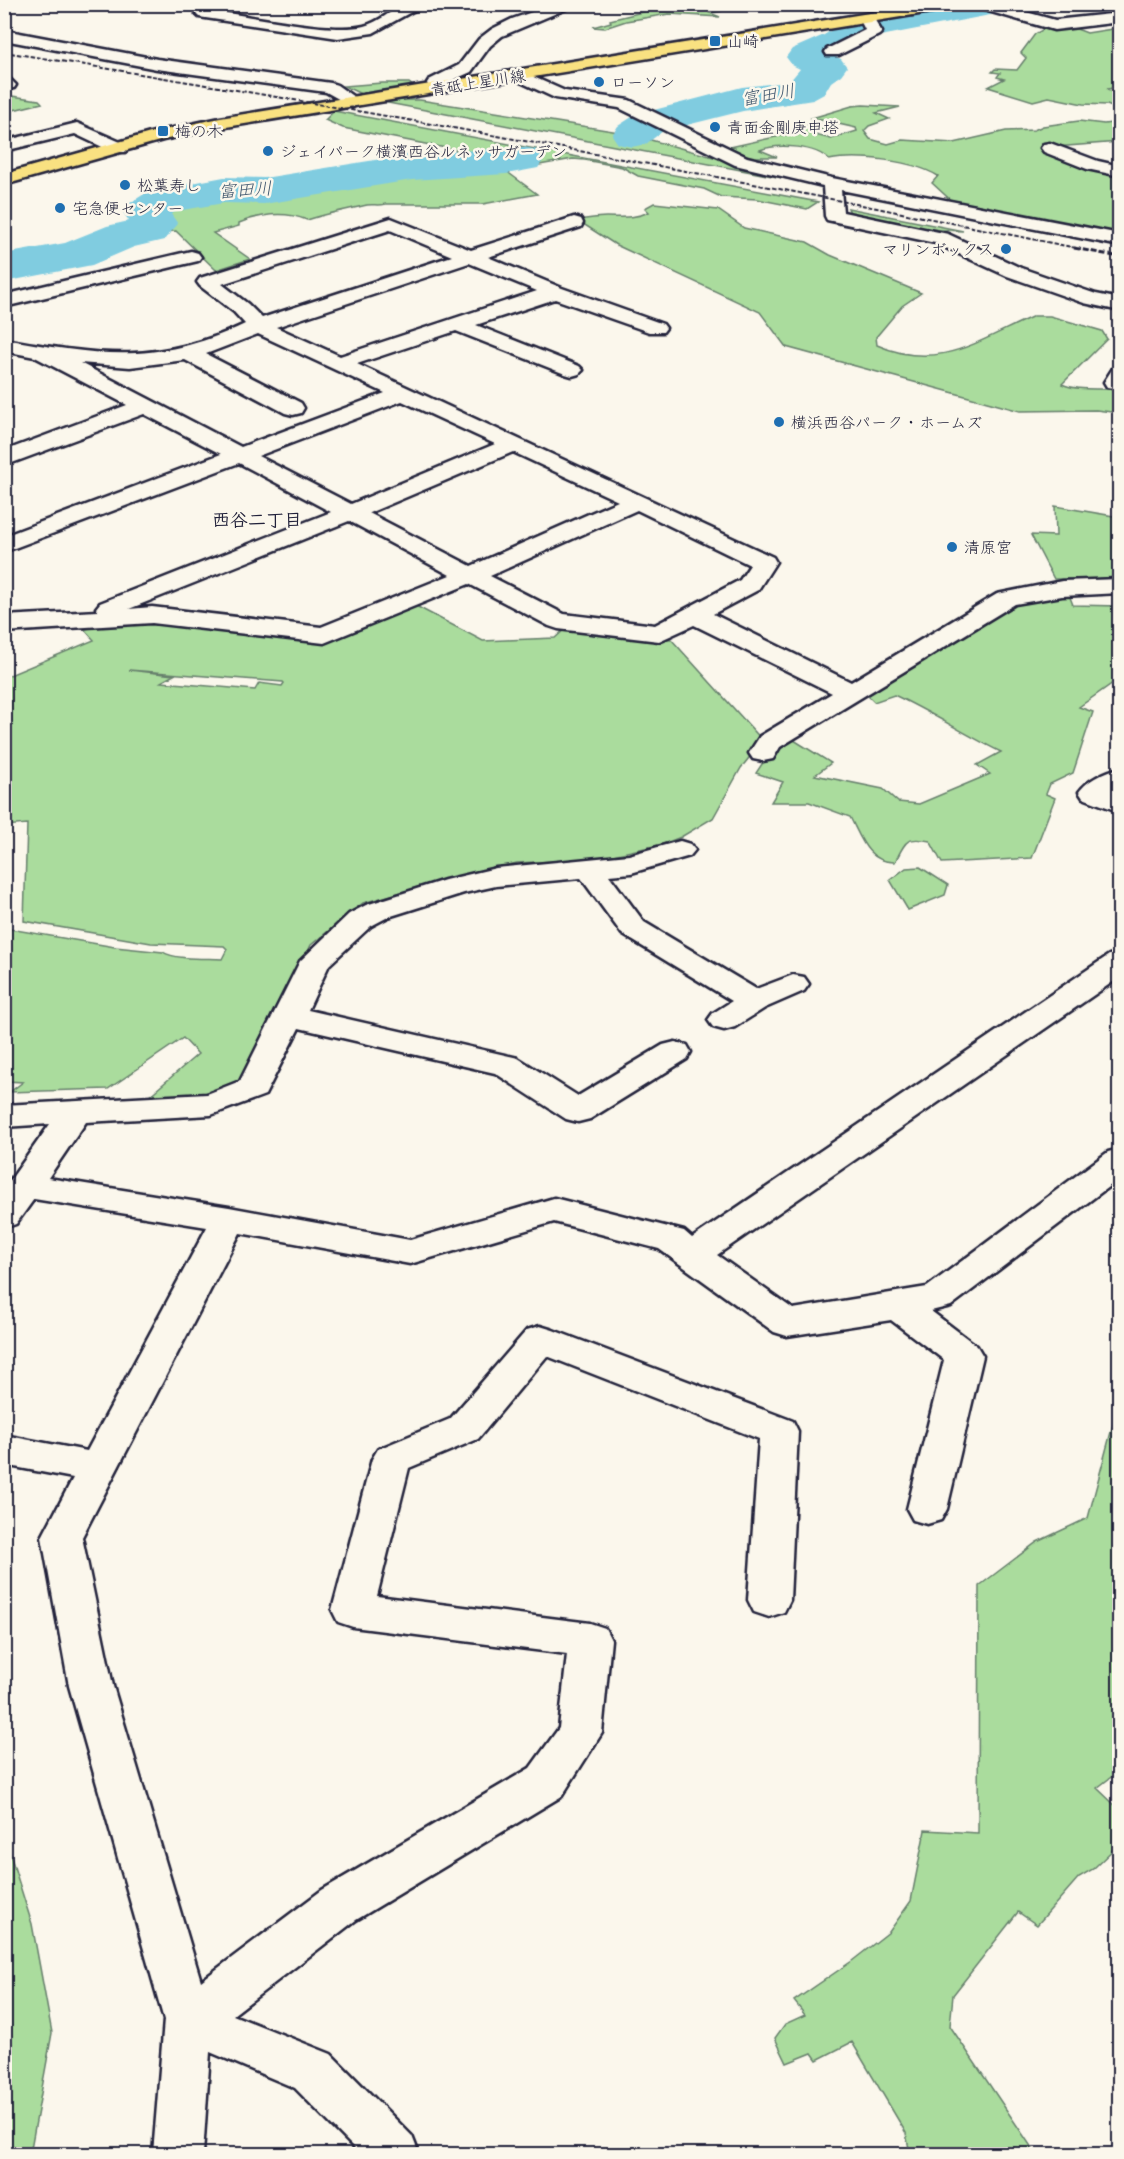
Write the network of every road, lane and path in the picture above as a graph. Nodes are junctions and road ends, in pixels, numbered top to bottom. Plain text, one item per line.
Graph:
1 (218, 4) edge
2 (411, 4) edge
3 (571, 4) edge
4 (956, 4) edge
5 (985, 7) edge
6 (1119, 17) edge
7 (868, 20) junction
8 (4, 35) edge
9 (833, 52) dead end
10 (520, 76) junction
11 (437, 89) junction
12 (353, 102) junction
13 (4, 146) edge
14 (119, 148) junction
15 (1050, 148) dead end
16 (1119, 171) edge
17 (4, 180) edge
18 (832, 183) junction
19 (574, 223) dead end
20 (1119, 240) edge
21 (469, 256) junction
22 (191, 257) dead end
23 (555, 292) junction
24 (4, 301) edge
25 (1119, 305) edge
26 (458, 325) junction
27 (258, 326) junction
28 (656, 328) dead end
29 (4, 345) edge
30 (42, 352) junction
31 (187, 353) junction
32 (339, 363) junction
33 (572, 370) dead end
34 (1119, 372) edge
35 (1119, 383) edge
36 (404, 393) junction
37 (147, 405) junction
38 (293, 408) dead end
39 (513, 444) junction
40 (9, 453) edge
41 (240, 455) junction
42 (637, 501) junction
43 (352, 512) junction
44 (4, 545) edge
45 (471, 576) junction
46 (1119, 586) edge
47 (692, 614) junction
48 (82, 619) junction
49 (4, 624) edge
50 (853, 693) junction
51 (762, 753) dead end
52 (1119, 776) edge
53 (1119, 804) edge
54 (680, 850) dead end
55 (589, 868) junction
56 (1112, 977) edge
57 (793, 984) dead end
58 (754, 1001) junction
59 (290, 1016) junction
60 (724, 1020) dead end
61 (675, 1052) dead end
62 (74, 1114) junction
63 (4, 1116) edge
64 (1119, 1160) edge
65 (25, 1186) junction
66 (4, 1216) edge
67 (229, 1219) junction
68 (692, 1255) junction
69 (898, 1306) junction
70 (4, 1450) edge
71 (97, 1468) junction
72 (927, 1509) dead end
73 (769, 1600) dead end
74 (188, 2019) junction
75 (178, 2154) edge
76 (394, 2154) edge

1 - 2 street
3 - 11 street
4 - 7 main road, 青砥上星川線
5 - 6 street
7 - 9 street
7 - 10 main road, 青砥上星川線
8 - 12 street
10 - 11 main road, 青砥上星川線
10 - 18 street
11 - 12 main road, 青砥上星川線
12 - 14 main road, 青砥上星川線
13 - 14 street
14 - 17 main road, 青砥上星川線
15 - 16 street
18 - 20 street
18 - 25 street
19 - 21 street
21 - 23 street
21 - 27 street
21 - 27 street
22 - 24 street
23 - 26 street
23 - 28 street
26 - 32 street
26 - 33 street
27 - 31 street
27 - 32 street
29 - 30 street
30 - 31 street
30 - 37 street
31 - 38 street
32 - 36 street
34 - 35 street
36 - 39 street
36 - 41 street
37 - 40 street
37 - 41 street
39 - 42 street
39 - 43 street
41 - 43 street
41 - 44 street
42 - 45 street
42 - 47 street
43 - 45 street
43 - 48 street
45 - 47 street
45 - 48 street
46 - 50 street
47 - 50 street
48 - 49 street
50 - 51 street
52 - 53 street
54 - 55 street
55 - 58 street
55 - 59 street
56 - 68 street
57 - 58 street
58 - 60 street
59 - 61 street
59 - 62 street
62 - 63 street
62 - 65 street
64 - 69 street
65 - 66 street
65 - 67 street
67 - 68 street
67 - 71 street
68 - 69 street
69 - 72 street
70 - 71 street
71 - 74 street
73 - 74 street
74 - 75 street
74 - 76 street

